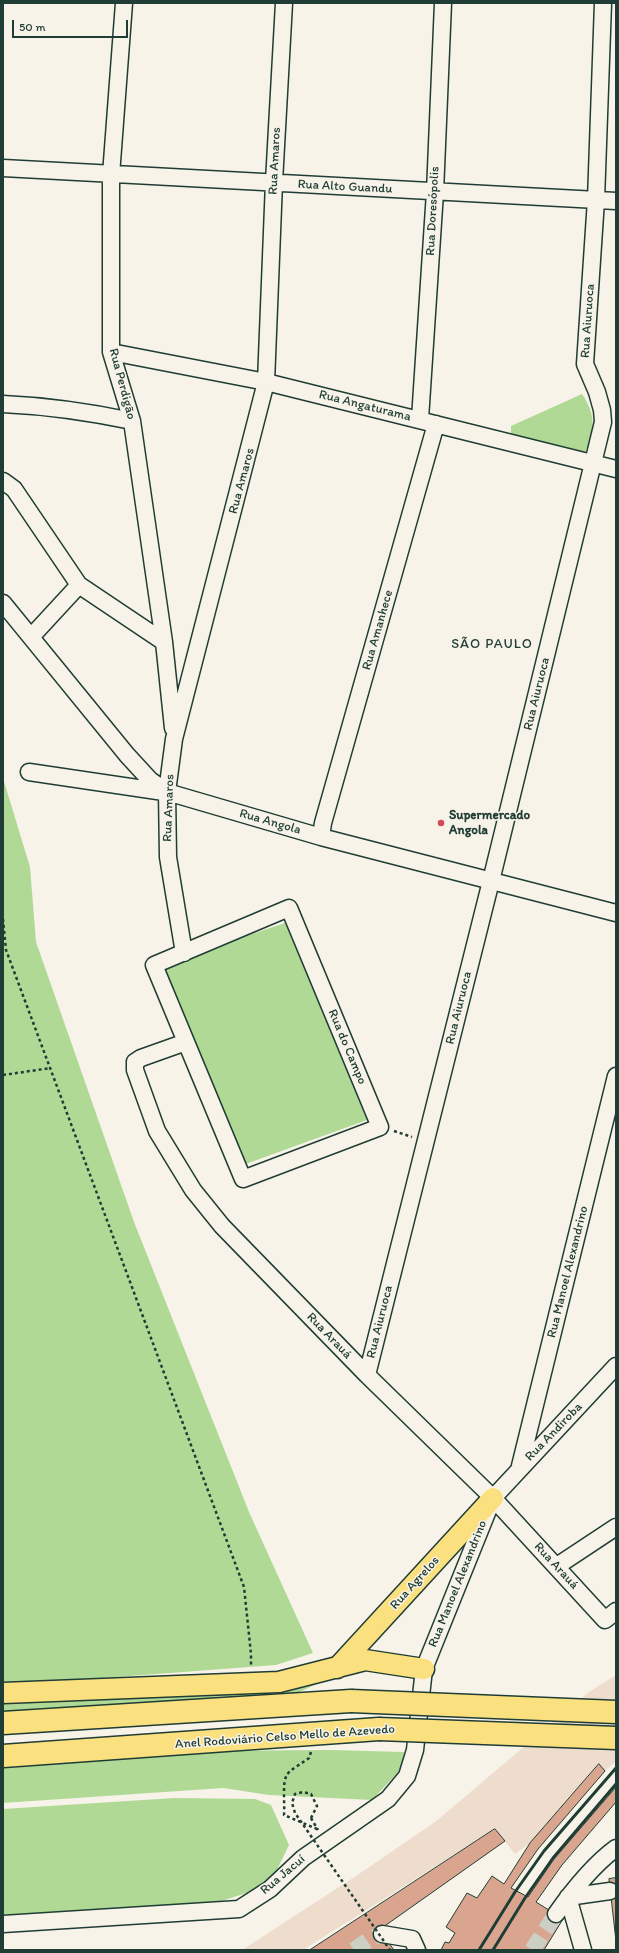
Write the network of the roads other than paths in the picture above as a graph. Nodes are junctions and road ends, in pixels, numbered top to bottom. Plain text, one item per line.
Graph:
1 (124, 3) edge
2 (284, 3) edge
3 (443, 3) edge
4 (603, 3) edge
5 (3, 168) edge
6 (111, 175) junction
7 (274, 182) junction
8 (435, 192) junction
9 (596, 200) junction
10 (616, 201) edge
11 (111, 352) junction
12 (266, 382) junction
13 (3, 404) edge
14 (420, 420) junction
15 (132, 421) junction
16 (436, 424) junction
17 (594, 464) junction
18 (616, 469) edge
19 (3, 481) edge
20 (79, 585) junction
21 (3, 602) edge
22 (31, 637) junction
23 (164, 642) junction
24 (174, 739) junction
25 (29, 772) dead end
26 (167, 792) junction
27 (321, 836) junction
28 (491, 881) junction
29 (616, 913) edge
30 (184, 953) junction
31 (186, 1042) junction
32 (616, 1076) edge
33 (616, 1366) edge
34 (367, 1375) junction
35 (519, 1468) junction
36 (493, 1498) junction
37 (616, 1528) edge
38 (557, 1566) junction
39 (611, 1616) edge
40 (337, 1668) junction
41 (424, 1669) junction
42 (3, 1693) edge
43 (616, 1712) edge
44 (3, 1723) edge
45 (616, 1738) edge
46 (3, 1756) edge
47 (616, 1848) edge
48 (610, 1891) dead end
49 (568, 1897) junction
50 (556, 1914) tunnel mouth
51 (3, 1924) edge
52 (382, 1934) tunnel mouth
53 (417, 1950) edge
54 (583, 1950) edge

1 - 6 street, Rua Perdigão
2 - 7 street, Rua Amaros
3 - 8 street, Rua Doresópolis
4 - 9 street, Rua Aiuruoca
5 - 6 street, Rua Alto Guandu
6 - 7 street, Rua Alto Guandu
6 - 11 street, Rua Perdigão
7 - 8 street, Rua Alto Guandu
7 - 12 street, Rua Amaros
8 - 9 street, Rua Alto Guandu
8 - 14 street, Rua Doresópolis
9 - 10 street, Rua Alto Guandu
9 - 17 street, Rua Aiuruoca
11 - 12 street, Rua Angaturama
11 - 15 street, Rua Perdigão
12 - 14 street, Rua Angaturama
12 - 24 street, Rua Amaros
13 - 15 street
14 - 16 street, Rua Angaturama
15 - 23 street, Rua Perdigão
16 - 17 street, Rua Angaturama
16 - 27 street, Rua Amanhece
17 - 18 street, Rua Angaturama
17 - 28 street, Rua Aiuruoca
19 - 20 street
20 - 22 street
20 - 23 street
21 - 22 street, Rua Angola
22 - 26 street, Rua Angola
23 - 24 street, Rua Perdigão
24 - 26 street, Rua Amaros
25 - 26 street
26 - 27 street, Rua Angola
26 - 30 street, Rua Amaros
27 - 28 street, Rua Angola
28 - 29 street, Rua Angola
28 - 34 street, Rua Aiuruoca
30 - 31 street, Rua do Campo
30 - 31 street, Rua do Campo
31 - 34 street, Rua Arauá
32 - 35 street, Rua Manoel Alexandrino
33 - 35 street, Rua Andiroba
34 - 36 street, Rua Arauá
35 - 36 street, Rua Andiroba
36 - 38 street, Rua Arauá
36 - 40 main road, Rua Agrelos
36 - 41 street, Rua Manoel Alexandrino
37 - 38 street
38 - 39 street, Rua Arauá
40 - 41 main road
40 - 42 main road
41 - 51 street, Rua Jacuí
43 - 44 highway, Anel Rodoviário Celso Mello de Azevedo, bridge
45 - 46 highway, Anel Rodoviário Celso Mello de Azevedo, bridge
47 - 49 street
48 - 49 street
49 - 50 street
49 - 54 street
52 - 53 street

